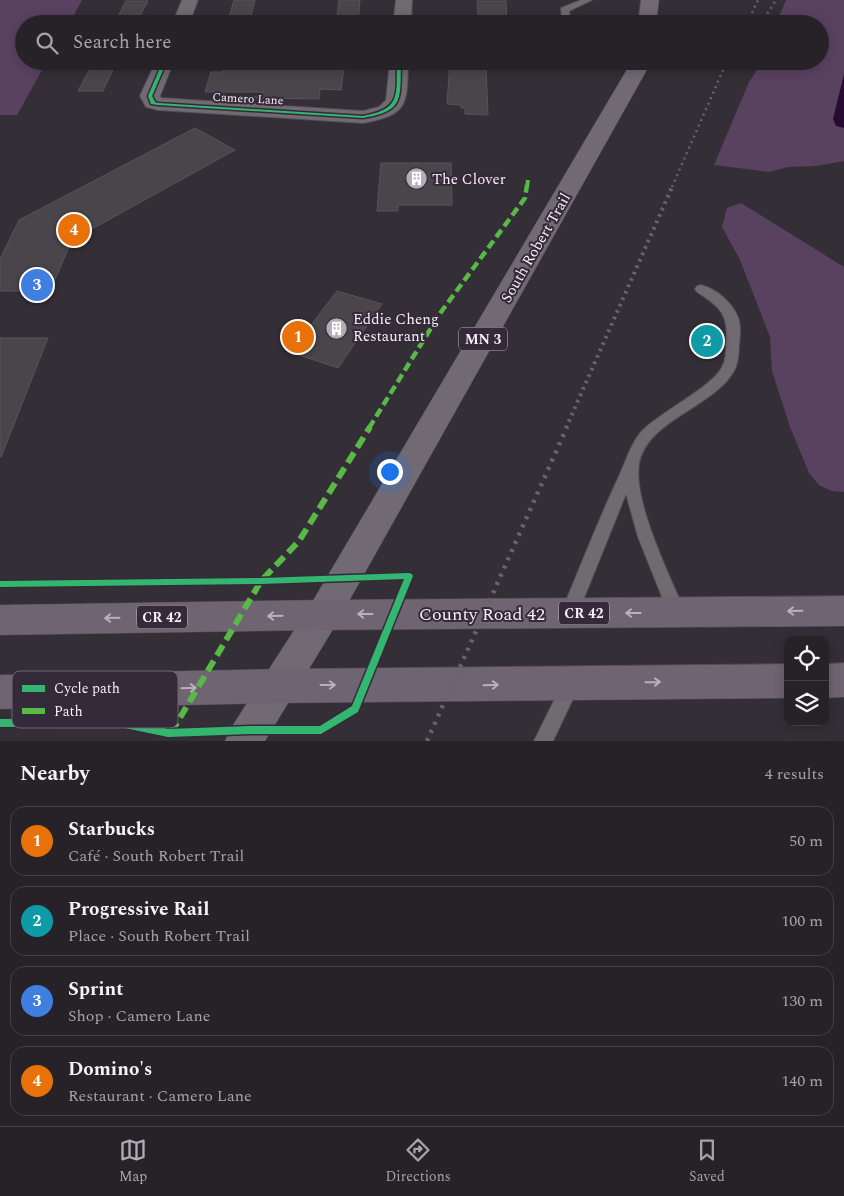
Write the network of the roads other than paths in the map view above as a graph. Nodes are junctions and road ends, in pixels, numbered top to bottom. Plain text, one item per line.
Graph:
1 (190, 0) edge
2 (404, 0) edge
3 (588, 0) edge
4 (650, 0) edge
5 (184, 15) edge
6 (403, 15) edge
7 (565, 15) edge
8 (648, 15) edge
9 (161, 70) edge
10 (399, 70) edge
11 (637, 70) edge
12 (700, 289) dead end
13 (632, 465) junction
14 (844, 610) edge
15 (676, 612) junction
16 (570, 613) junction
17 (323, 615) junction
18 (0, 620) edge
19 (844, 680) edge
20 (784, 681) edge
21 (829, 681) edge
22 (572, 683) junction
23 (280, 686) junction
24 (178, 688) edge
25 (244, 741) edge
26 (543, 741) edge

1 - 5 street
2 - 6 street
3 - 7 lane
4 - 8 main road
9 - 10 street, Camero Lane
11 - 17 main road, South Robert Trail / MN 3
12 - 13 lane
13 - 15 lane
13 - 16 lane
14 -> 15 highway, County Road 42 / CR 42
15 -> 16 highway, County Road 42 / CR 42
16 -> 17 highway, County Road 42 / CR 42
17 -> 18 highway, County Road 42 / CR 42
17 - 23 main road, MN 3
19 - 21 highway
22 -> 20 highway
23 -> 22 highway
22 - 26 lane
24 -> 23 highway
23 - 25 main road, MN 3

